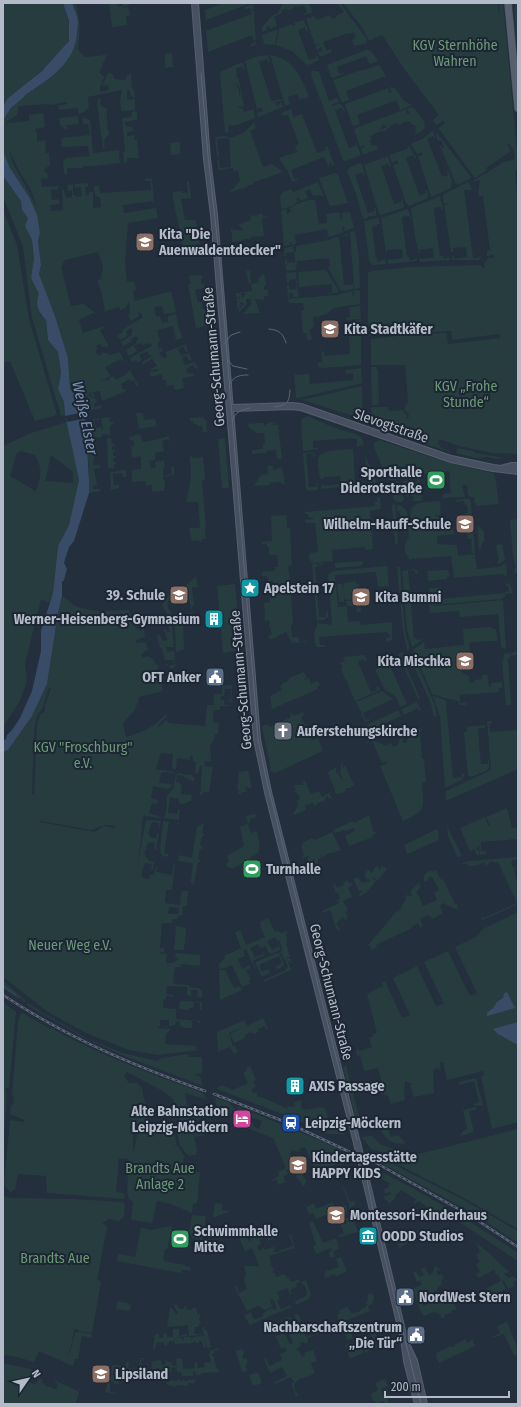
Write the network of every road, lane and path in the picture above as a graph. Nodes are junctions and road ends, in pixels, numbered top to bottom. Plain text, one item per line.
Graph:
1 (195, 3) edge
2 (508, 3) edge
3 (518, 108) edge
4 (230, 408) junction
5 (518, 466) edge
6 (500, 469) junction
7 (518, 471) edge
8 (404, 1340) junction
9 (418, 1404) edge
10 (424, 1404) edge

1 - 4 main road, Georg-Schumann-Straße
2 - 3 main road
4 - 6 main road, Slevogtstraße
4 - 8 main road, Georg-Schumann-Straße, bridge
5 - 6 main road, Slevogtstraße
6 - 7 main road, Slevogtstraße
8 - 9 main road, Georg-Schumann-Straße
8 - 10 main road, Georg-Schumann-Straße

